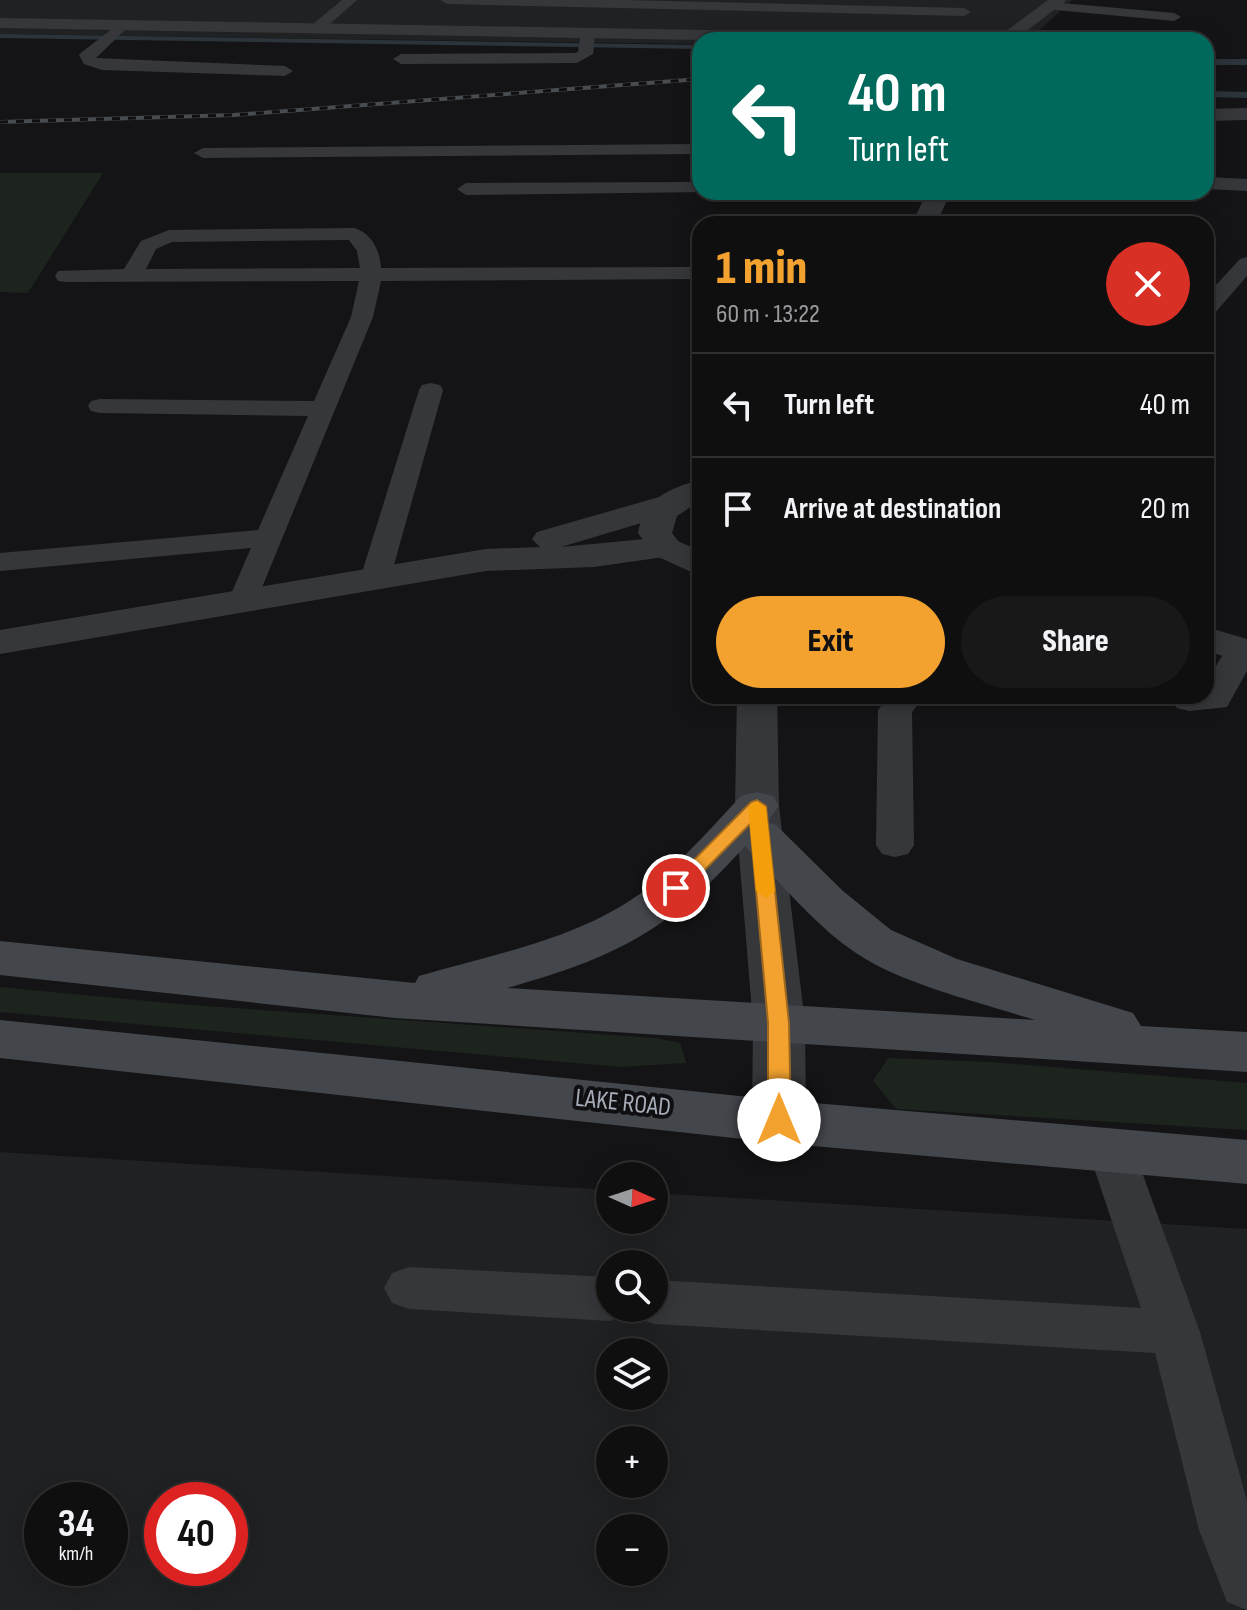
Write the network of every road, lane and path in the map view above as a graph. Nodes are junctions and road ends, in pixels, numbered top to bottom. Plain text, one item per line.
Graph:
1 (447, 0) edge
2 (321, 1) edge
3 (346, 2) edge
4 (476, 2) edge
5 (1054, 3) edge
6 (966, 6) edge
7 (1174, 17) dead end
8 (0, 23) edge
9 (317, 28) junction
10 (116, 30) junction
11 (454, 31) junction
12 (967, 32) edge
13 (1014, 32) edge
14 (588, 33) junction
15 (692, 35) edge
16 (401, 59) dead end
17 (285, 71) dead end
18 (1247, 114) edge
19 (1214, 115) edge
20 (692, 149) edge
21 (203, 153) dead end
22 (1214, 183) edge
23 (1247, 185) edge
24 (692, 188) edge
25 (466, 189) dead end
26 (1247, 263) edge
27 (692, 273) edge
28 (132, 275) junction
29 (373, 275) junction
30 (66, 276) dead end
31 (1214, 300) edge
32 (431, 390) dead end
33 (100, 406) dead end
34 (324, 409) junction
35 (692, 494) edge
36 (666, 505) junction
37 (270, 538) junction
38 (666, 548) junction
39 (486, 560) junction
40 (692, 561) edge
41 (0, 562) edge
42 (375, 579) junction
43 (243, 601) junction
44 (0, 642) edge
45 (1232, 647) edge
46 (1214, 700) edge
47 (757, 704) edge
48 (901, 704) edge
49 (759, 821) junction
50 (895, 845) dead end
51 (0, 958) edge
52 (395, 1000) junction
53 (779, 1023) junction
54 (0, 1039) edge
55 (1190, 1048) junction
56 (1247, 1052) edge
57 (779, 1120) junction
58 (1112, 1153) junction
59 (1247, 1162) edge
60 (409, 1288) dead end
61 (596, 1298) edge
62 (668, 1303) edge
63 (1175, 1332) junction
64 (1237, 1532) edge
65 (1247, 1582) edge

1 - 4 lane
2 - 3 lane
3 - 9 lane
4 - 6 lane
4 - 11 lane
5 - 7 lane
5 - 13 street
6 - 12 lane
8 - 10 street
9 - 10 street
9 - 11 street
10 - 17 lane
11 - 14 street
14 - 15 street
14 - 16 lane
18 - 19 street
20 - 21 lane
22 - 23 lane
24 - 25 lane
26 - 31 lane
27 - 29 lane
28 - 29 lane
28 - 29 lane
28 - 30 lane
29 - 34 lane
32 - 42 lane
33 - 34 lane
34 - 37 lane
35 - 36 street
36 - 38 street
36 - 39 street
37 - 41 lane
37 - 43 lane
38 - 39 street
38 - 40 street
39 - 42 street
42 - 43 street
43 - 44 street
45 - 46 lane
47 - 49 street
48 - 50 lane
49 - 52 main road
49 - 53 street
49 - 55 main road
51 - 52 main road
52 - 53 main road
53 - 55 main road
53 - 57 street
54 - 57 main road, LAKE ROAD
55 - 56 main road
57 - 58 main road, LAKE ROAD
58 - 59 main road, LAKE ROAD
58 - 63 lane
60 - 61 lane
62 - 63 lane
63 - 64 lane
64 - 65 lane

